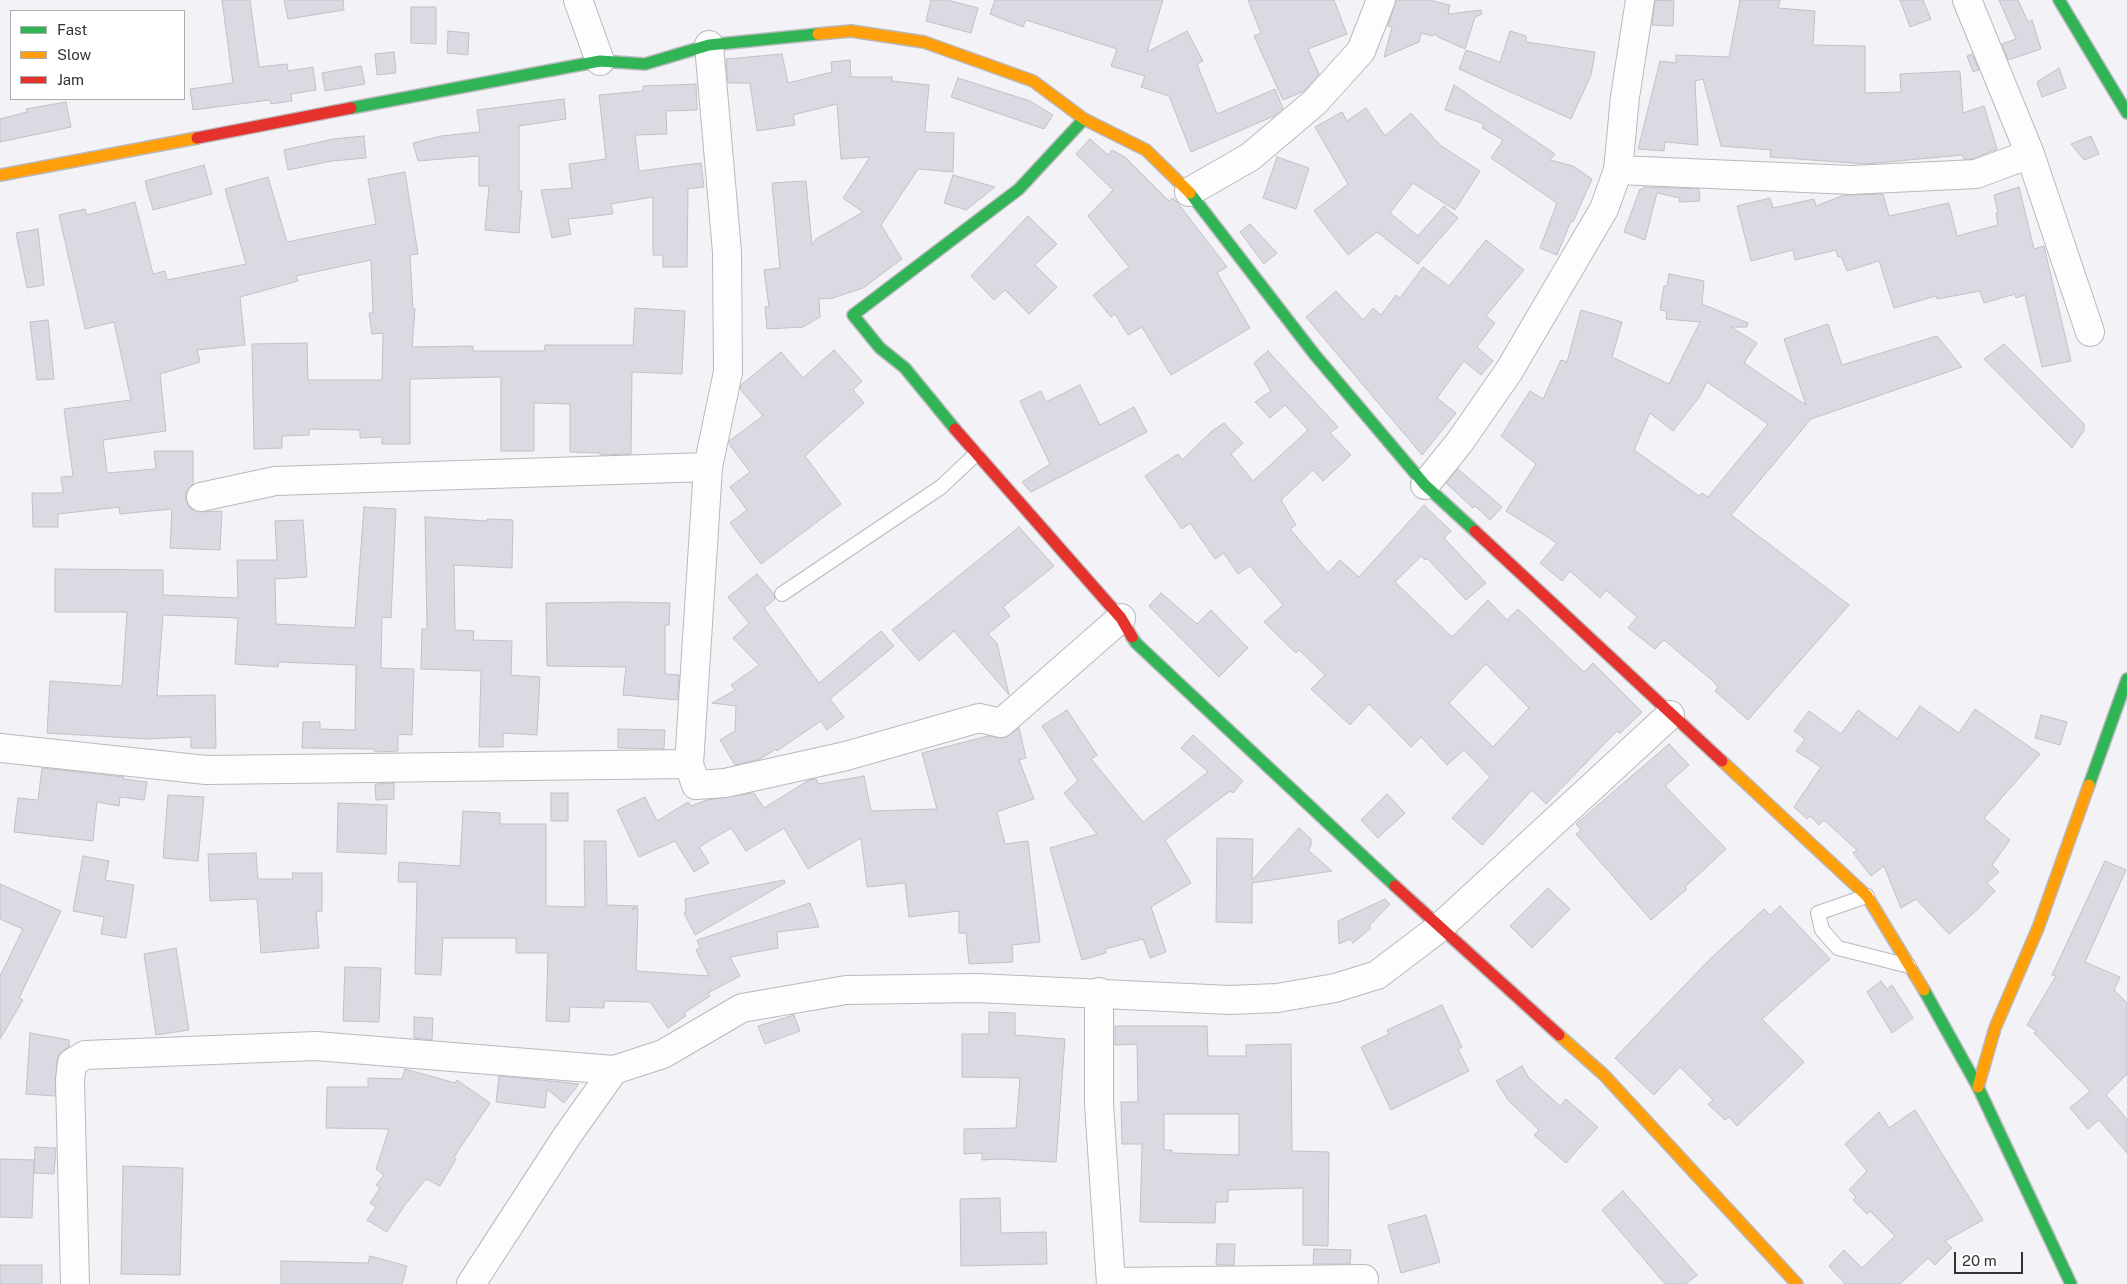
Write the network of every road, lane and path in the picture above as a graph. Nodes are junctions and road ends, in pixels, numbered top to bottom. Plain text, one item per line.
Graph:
1 (578, 0) edge
2 (1381, 0) edge
3 (1967, 0) edge
4 (2059, 0) edge
5 (1635, 1) edge
6 (709, 45) junction
7 (600, 61) junction
8 (2127, 113) edge
9 (1084, 119) junction
10 (2030, 154) junction
11 (1618, 170) junction
12 (0, 175) edge
13 (1189, 192) junction
14 (2090, 332) dead end
15 (976, 454) junction
16 (708, 466) junction
17 (1426, 485) junction
18 (201, 497) dead end
19 (782, 594) dead end
20 (1121, 618) junction
21 (2127, 679) edge
22 (1670, 715) junction
23 (0, 748) edge
24 (689, 764) junction
25 (1867, 896) junction
26 (1439, 928) junction
27 (1910, 966) junction
28 (1099, 992) junction
29 (614, 1070) junction
30 (1978, 1087) junction
31 (1364, 1279) dead end
32 (1111, 1283) edge
33 (75, 1284) edge
34 (471, 1284) edge
35 (1797, 1284) edge
36 (2071, 1284) edge

1 - 7 street
2 - 13 street
3 - 10 street
4 - 8 street
5 - 11 street
6 - 7 street
6 - 9 street
6 - 16 street
7 - 12 street
9 - 13 street
9 - 15 street
10 - 11 street
10 - 14 street
11 - 17 street
13 - 17 street
15 - 19 lane
15 - 20 street
16 - 18 street
16 - 24 street
17 - 22 street
20 - 24 street
20 - 26 street
21 - 30 street
22 - 25 street
22 - 26 street
23 - 24 street
25 - 27 street
25 - 27 lane
26 - 28 street
26 - 35 street
27 - 30 street
28 - 29 street
28 - 32 street
29 - 33 street
29 - 34 street
30 - 36 street
31 - 32 street

